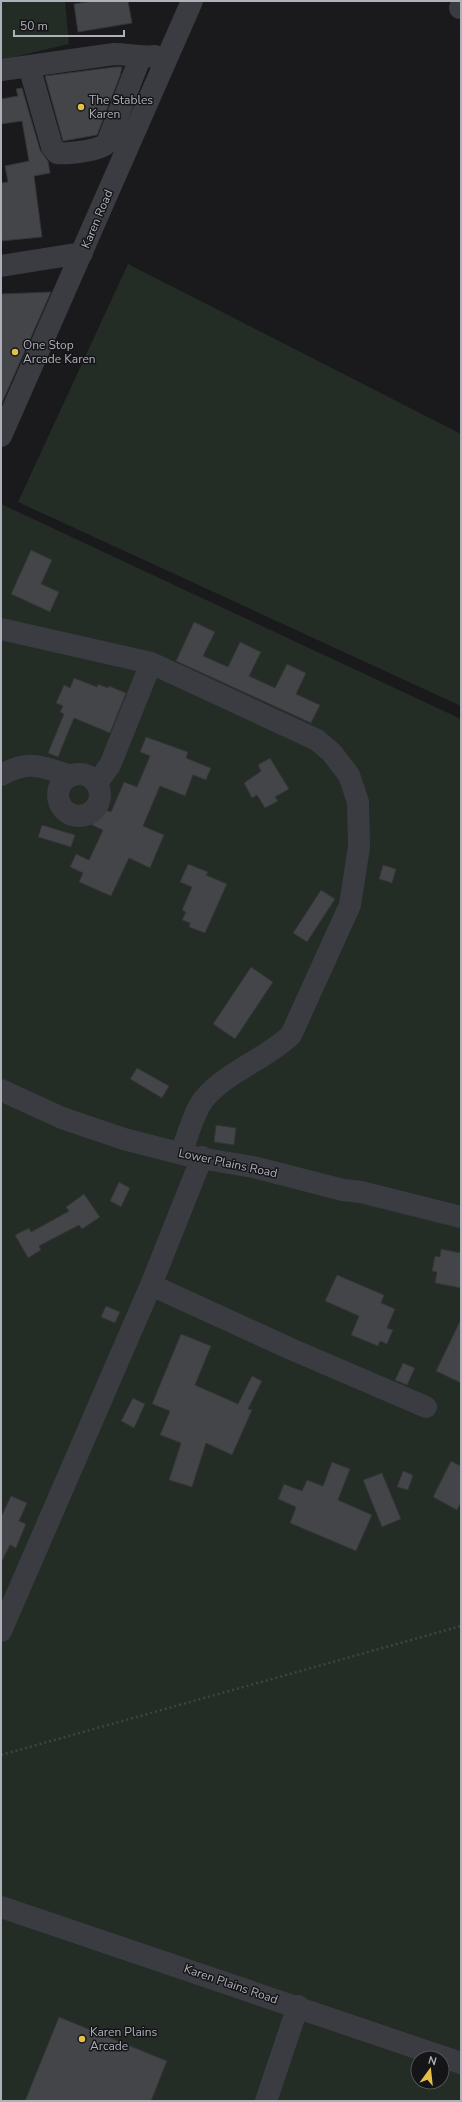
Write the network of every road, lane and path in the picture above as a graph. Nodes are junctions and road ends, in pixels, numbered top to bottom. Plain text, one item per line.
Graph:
1 (192, 1) edge
2 (168, 55) junction
3 (140, 58) junction
4 (29, 66) junction
5 (1, 70) edge
6 (82, 253) junction
7 (1, 266) edge
8 (1, 436) edge
9 (1, 629) edge
10 (151, 663) junction
11 (1, 775) edge
12 (71, 776) junction
13 (95, 782) junction
14 (1, 1090) edge
15 (181, 1153) junction
16 (202, 1157) junction
17 (461, 1217) edge
18 (151, 1285) junction
19 (426, 1407) dead end
20 (461, 1626) edge
21 (1, 1631) edge
22 (1, 1755) edge
23 (1, 1907) edge
24 (298, 2006) junction
25 (461, 2063) edge
26 (266, 2101) edge

1 - 2 street, Karen Road
2 - 3 street
2 - 6 street, Karen Road
3 - 4 street
3 - 4 street
4 - 5 street
6 - 7 street
6 - 8 street, Karen Road
9 - 10 street
10 - 13 street
10 - 15 street
11 - 12 street
12 - 13 street
12 - 13 street
14 - 15 street, Lower Plains Road
15 - 16 street, Lower Plains Road
16 - 17 street, Lower Plains Road
16 - 18 street
18 - 19 street
18 - 21 street
20 - 22 path
23 - 24 street, Karen Plains Road
24 - 25 street, Karen Plains Road
24 - 26 street

